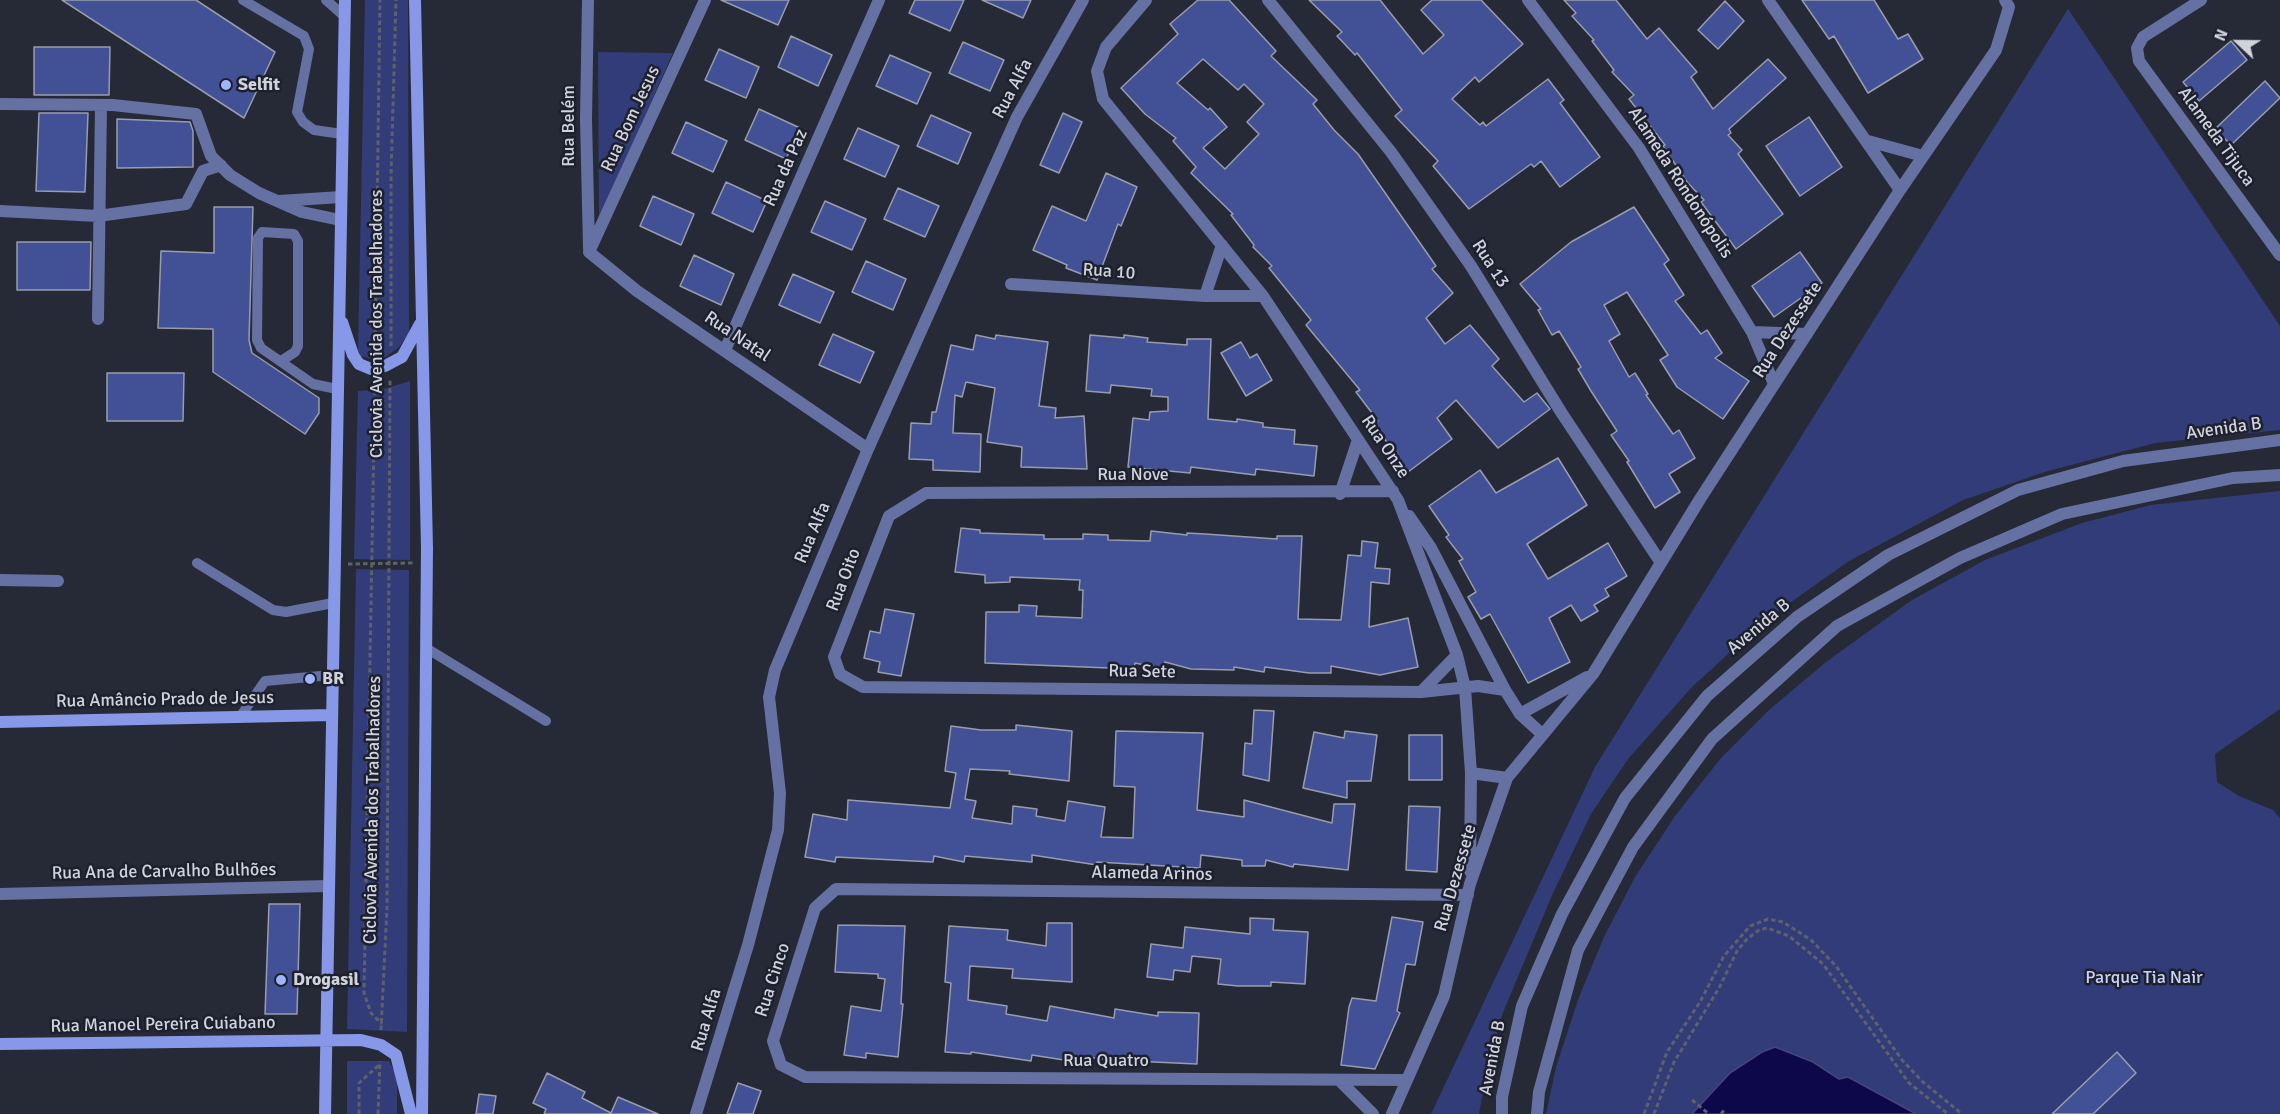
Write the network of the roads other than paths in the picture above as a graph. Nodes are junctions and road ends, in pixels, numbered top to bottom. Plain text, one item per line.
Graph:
1 (243, 0) edge
2 (326, 0) edge
3 (345, 0) edge
4 (415, 0) edge
5 (588, 0) edge
6 (705, 0) edge
7 (879, 0) edge
8 (1083, 0) edge
9 (1146, 0) edge
10 (1268, 0) edge
11 (1528, 0) edge
12 (1768, 0) edge
13 (2201, 0) edge
14 (2007, 3) edge
15 (344, 16) junction
16 (0, 104) edge
17 (101, 105) junction
18 (342, 134) junction
19 (1868, 141) junction
20 (1923, 156) junction
21 (221, 165) junction
22 (1900, 190) junction
23 (341, 197) junction
24 (276, 201) junction
25 (0, 211) edge
26 (98, 216) junction
27 (340, 220) junction
28 (1222, 245) junction
29 (589, 252) junction
30 (2280, 255) edge
31 (1011, 284) dead end
32 (1205, 296) junction
33 (1263, 296) junction
34 (339, 313) junction
35 (98, 319) dead end
36 (422, 320) junction
37 (1752, 332) junction
38 (1807, 334) junction
39 (725, 350) junction
40 (281, 362) junction
41 (1774, 384) junction
42 (337, 389) junction
43 (1358, 440) junction
44 (2280, 440) edge
45 (868, 449) junction
46 (2280, 475) edge
47 (926, 493) joint
48 (1340, 494) junction
49 (1396, 496) junction
50 (1661, 563) junction
51 (197, 564) dead end
52 (0, 580) edge
53 (58, 581) dead end
54 (333, 603) junction
55 (426, 648) junction
56 (1457, 655) junction
57 (1593, 674) junction
58 (332, 675) junction
59 (863, 687) joint
60 (1465, 688) junction
61 (1504, 690) junction
62 (1421, 692) junction
63 (1520, 714) junction
64 (331, 715) junction
65 (240, 717) junction
66 (546, 721) dead end
67 (0, 722) edge
68 (1542, 734) junction
69 (1471, 773) junction
70 (1507, 778) junction
71 (328, 886) junction
72 (836, 889) joint
73 (1469, 890) junction
74 (0, 894) edge
75 (326, 1041) junction
76 (0, 1044) edge
77 (805, 1077) joint
78 (1339, 1080) junction
79 (1406, 1080) junction
80 (325, 1114) edge
81 (411, 1114) edge
82 (422, 1114) edge
83 (696, 1114) edge
84 (1373, 1114) edge
85 (1392, 1114) edge
86 (1502, 1114) edge
87 (1537, 1114) edge

1 - 18 lane
2 - 15 lane
3 - 15 main road
4 - 36 main road
5 - 29 street, Rua Belém
6 - 29 street, Rua Bom Jesus
7 - 39 street, Rua da Paz
8 - 45 street, Rua Alfa
9 - 28 street, Rua Onze
10 - 50 street, Rua 13
11 - 37 street, Alameda Rondonópolis
12 - 19 street
13 - 30 street, Alameda Tijuca
14 - 20 street, Rua Dezessete
15 - 18 main road
16 - 17 street
17 - 21 street
17 - 26 street
18 - 23 main road
19 - 20 street
19 - 22 street
20 - 22 street, Rua Dezessete
21 - 24 street
21 - 26 street
22 - 38 street, Rua Dezessete
23 - 24 street
23 - 27 main road
24 - 27 street
25 - 26 street
26 - 35 street
27 - 34 main road
28 - 32 street
28 - 33 street, Rua Onze
29 - 39 street, Rua Natal
31 - 32 street, Rua 10
32 - 33 street, Rua 10
33 - 43 street, Rua Onze
34 - 36 main road
34 - 42 main road
36 - 55 main road
37 - 38 street
37 - 41 street, Alameda Rondonópolis
38 - 41 street, Rua Dezessete
39 - 45 street, Rua Natal
40 - 40 lane
40 - 42 lane
41 - 50 street, Rua Dezessete
42 - 54 main road
43 - 48 street
43 - 49 street, Rua Onze
44 - 86 street, Avenida B
45 - 83 street, Rua Alfa
46 - 87 street
47 - 48 street, Rua Nove
47 - 59 street, Rua Oito
48 - 49 street, Rua Nove
49 - 56 street, Rua Onze
49 - 61 street
50 - 57 street, Rua Dezessete
51 - 54 lane
52 - 53 street
54 - 58 main road
55 - 66 lane
55 - 82 main road
56 - 60 street, Rua Onze
56 - 62 street
57 - 63 street, Rua Dezessete
57 - 68 street, Rua Dezessete
58 - 64 main road
58 - 65 lane
59 - 62 street, Rua Sete
60 - 61 street, Rua Sete
60 - 62 street, Rua Sete
60 - 69 street, Rua Onze
61 - 63 street
63 - 68 street
64 - 65 main road, Rua Amâncio Prado de Jesus
64 - 71 main road
65 - 67 main road, Rua Amâncio Prado de Jesus
68 - 70 street, Rua Dezessete
69 - 70 street
69 - 73 street, Rua Onze
70 - 73 street, Rua Dezessete
71 - 74 street, Rua Ana de Carvalho Bulhões
71 - 75 main road
72 - 73 street, Alameda Arinos
72 - 77 street, Rua Cinco
73 - 79 street, Rua Dezessete
75 - 76 main road, Rua Manoel Pereira Cuiabano
75 - 80 main road
75 - 81 main road, Rua Manoel Pereira Cuiabano
77 - 78 street, Rua Quatro
78 - 79 street, Rua Quatro
78 - 84 street
79 - 85 street, Rua Dezessete

